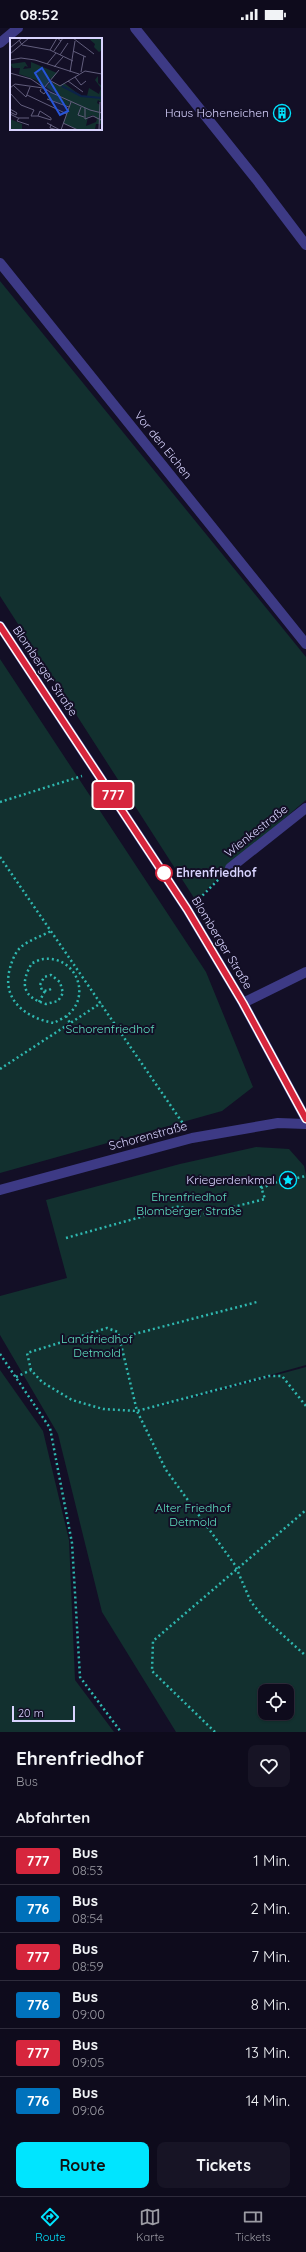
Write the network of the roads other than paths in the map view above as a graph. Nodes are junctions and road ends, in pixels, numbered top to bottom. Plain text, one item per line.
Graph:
1 (18, 28) edge
2 (134, 28) edge
3 (0, 43) edge
4 (306, 245) edge
5 (0, 263) edge
6 (0, 626) edge
7 (306, 644) edge
8 (306, 808) edge
9 (230, 868) road end
10 (306, 972) edge
11 (243, 1003) junction
12 (306, 1120) edge
13 (306, 1124) edge
14 (0, 1190) edge

1 - 3 street
2 - 4 street
5 - 7 street, Vor den Eichen
6 - 11 street, Blomberger Straße
8 - 9 street, Wienkestraße
10 - 11 street
11 - 12 street, Blomberger Straße
13 - 14 street, Schorenstraße

